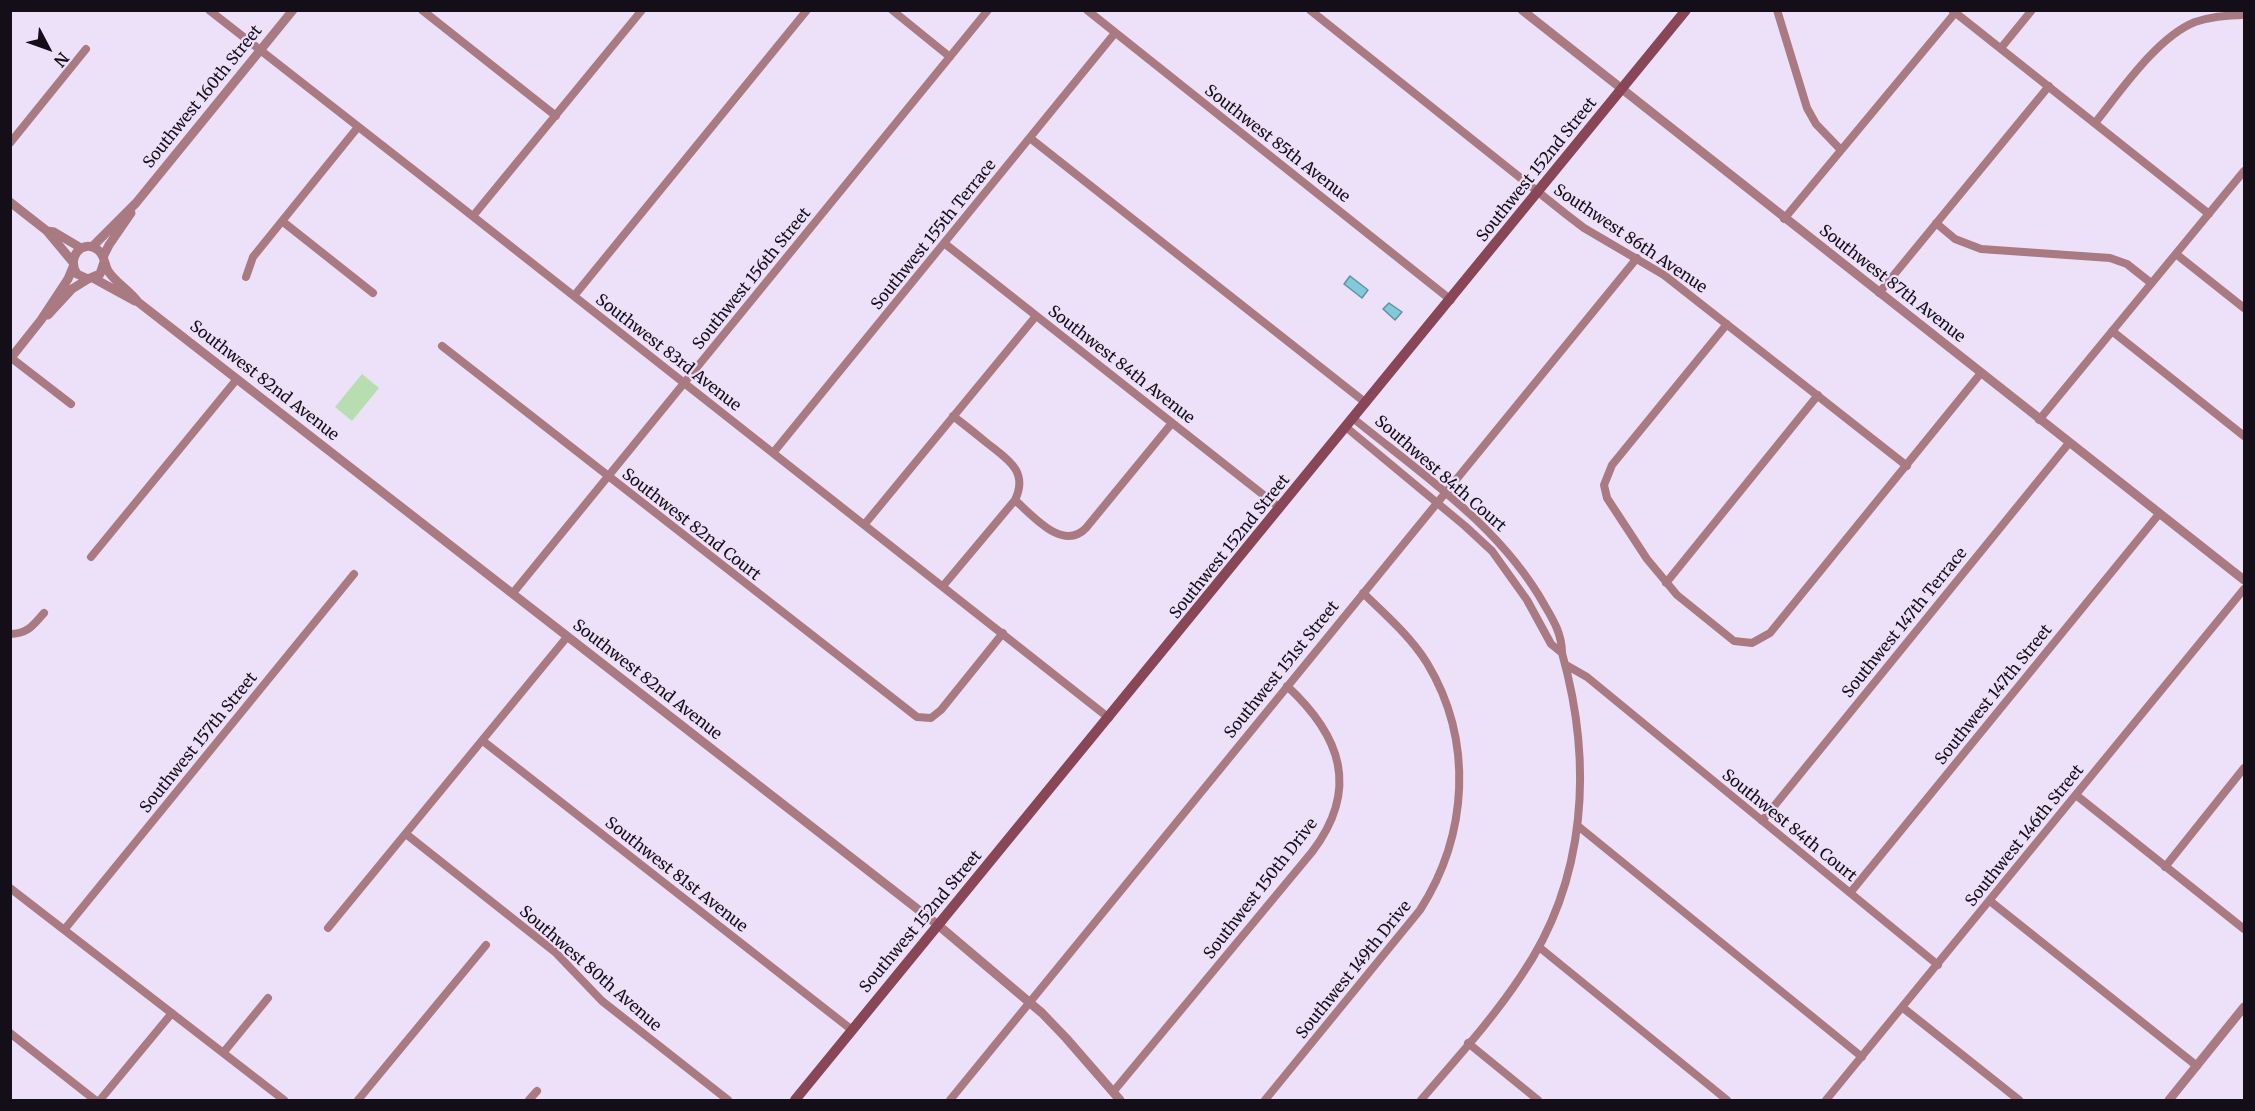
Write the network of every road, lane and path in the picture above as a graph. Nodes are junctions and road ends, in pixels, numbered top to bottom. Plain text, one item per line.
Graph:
1 (208, 10) edge
2 (293, 10) edge
3 (422, 10) edge
4 (642, 10) edge
5 (807, 10) edge
6 (892, 10) edge
7 (988, 10) edge
8 (1087, 10) edge
9 (1310, 10) edge
10 (1522, 10) edge
11 (1686, 10) edge
12 (1777, 10) edge
13 (2032, 10) edge
14 (1954, 11) edge
15 (2244, 13) edge
16 (1115, 33) junction
17 (86, 48) dead end
18 (2001, 48) junction
19 (261, 51) junction
20 (950, 57) junction
21 (2049, 86) junction
22 (1622, 88) junction
23 (556, 116) junction
24 (2095, 123) junction
25 (358, 127) junction
26 (1030, 138) junction
27 (10, 143) edge
28 (1840, 149) junction
29 (2244, 171) edge
30 (1538, 192) junction
31 (10, 202) edge
32 (136, 203) junction
33 (2209, 214) junction
34 (473, 216) junction
35 (1784, 219) junction
36 (282, 220) junction
37 (1936, 223) junction
38 (47, 231) junction
39 (944, 243) junction
40 (92, 247) junction
41 (81, 248) junction
42 (2176, 254) junction
43 (1636, 258) junction
44 (104, 260) junction
45 (73, 264) junction
46 (246, 277) dead end
47 (91, 278) junction
48 (2151, 283) junction
49 (373, 293) dead end
50 (1879, 293) junction
51 (574, 296) junction
52 (1451, 300) junction
53 (138, 302) junction
54 (2244, 308) edge
55 (1036, 316) junction
56 (41, 320) junction
57 (1727, 324) junction
58 (2112, 331) junction
59 (442, 346) dead end
60 (11, 358) edge
61 (1981, 373) junction
62 (237, 379) junction
63 (684, 384) junction
64 (1818, 395) junction
65 (1366, 403) junction
66 (70, 404) dead end
67 (953, 416) junction
68 (2039, 420) junction
69 (1172, 423) junction
70 (1350, 423) junction
71 (2244, 436) edge
72 (2069, 443) junction
73 (773, 453) junction
74 (1906, 466) junction
75 (608, 477) junction
76 (1444, 492) junction
77 (1015, 500) junction
78 (1437, 502) junction
79 (1280, 508) junction
80 (2159, 514) junction
81 (864, 525) junction
82 (90, 557) dead end
83 (354, 574) dead end
84 (2244, 580) edge
85 (1666, 583) junction
86 (943, 586) junction
87 (2244, 589) edge
88 (1363, 592) junction
89 (513, 593) junction
90 (44, 613) dead end
91 (1003, 633) junction
92 (10, 634) edge
93 (567, 637) junction
94 (1562, 653) junction
95 (1566, 665) junction
96 (1287, 686) junction
97 (1109, 718) junction
98 (483, 741) junction
99 (2244, 768) edge
100 (2076, 795) junction
101 (1762, 821) junction
102 (1578, 826) junction
103 (406, 834) junction
104 (2165, 867) junction
105 (10, 888) edge
106 (1850, 893) junction
107 (1990, 901) junction
108 (938, 925) junction
109 (328, 928) dead end
110 (2244, 929) edge
111 (64, 930) junction
112 (486, 945) dead end
113 (1539, 947) junction
114 (1938, 965) junction
115 (268, 998) dead end
116 (1031, 1002) junction
117 (1902, 1007) junction
118 (2244, 1007) edge
119 (172, 1013) junction
120 (852, 1030) junction
121 (10, 1033) edge
122 (1468, 1043) junction
123 (223, 1053) junction
124 (1862, 1057) junction
125 (2196, 1066) junction
126 (537, 1091) dead end
127 (1113, 1092) junction
128 (94, 1101) edge
129 (100, 1101) edge
130 (284, 1101) edge
131 (358, 1101) edge
132 (529, 1101) edge
133 (728, 1101) edge
134 (795, 1101) edge
135 (950, 1101) edge
136 (1120, 1101) edge
137 (1265, 1101) edge
138 (1421, 1101) edge
139 (1538, 1101) edge
140 (1727, 1101) edge
141 (1826, 1101) edge
142 (2019, 1101) edge
143 (2169, 1101) edge

1 - 19 street, Southwest 83rd Avenue
2 - 19 street, Southwest 160th Street
3 - 23 street
4 - 23 street
5 - 51 street
6 - 20 street
7 - 20 street, Southwest 156th Street
8 - 16 street, Southwest 85th Avenue
9 - 30 street, Southwest 86th Avenue
10 - 22 street, Southwest 87th Avenue
11 - 22 main road, Southwest 152nd Street
12 - 28 street
13 - 18 street
14 - 18 street
14 - 28 street
15 - 24 street
16 - 26 street, Southwest 155th Terrace
16 - 52 street, Southwest 85th Avenue
17 - 27 street
18 - 21 street
19 - 25 street, Southwest 83rd Avenue
19 - 32 street, Southwest 160th Street
20 - 63 street, Southwest 156th Street
21 - 24 street
21 - 37 street
22 - 30 main road, Southwest 152nd Street
22 - 35 street, Southwest 87th Avenue
23 - 34 street
24 - 33 street
25 - 34 street, Southwest 83rd Avenue
25 - 36 street
26 - 39 street, Southwest 155th Terrace
26 - 65 street, Southwest 84th Court
28 - 35 street
29 - 33 street
30 - 43 street, Southwest 86th Avenue
30 - 52 main road, Southwest 152nd Street
31 - 38 street
32 - 40 street, Southwest 160th Street
32 - 44 street, Southwest 160th Street
33 - 42 street
34 - 51 street, Southwest 83rd Avenue
35 - 50 street, Southwest 87th Avenue
36 - 46 street
36 - 49 street
37 - 48 street
37 - 50 street
38 - 41 street
38 - 45 street
39 - 55 street, Southwest 84th Avenue
39 - 73 street, Southwest 155th Terrace
40 - 41 street
40 - 44 street
41 - 45 street
42 - 48 street
42 - 54 street
43 - 57 street, Southwest 86th Avenue
43 - 76 street, Southwest 151st Street
44 - 47 street
44 - 53 street, Southwest 82nd Avenue
45 - 47 street
45 - 56 street
47 - 53 street, Southwest 82nd Avenue
47 - 56 street
48 - 58 street
50 - 61 street, Southwest 87th Avenue
51 - 63 street, Southwest 83rd Avenue
52 - 65 main road, Southwest 152nd Street
53 - 62 street, Southwest 82nd Avenue
55 - 67 street
55 - 69 street, Southwest 84th Avenue
56 - 60 street
57 - 64 street, Southwest 86th Avenue
57 - 85 street
58 - 68 street
58 - 71 street
59 - 75 street, Southwest 82nd Court
60 - 66 street
61 - 68 street, Southwest 87th Avenue
61 - 74 street
62 - 82 street
62 - 89 street, Southwest 82nd Avenue
63 - 73 street, Southwest 83rd Avenue
63 - 75 street, Southwest 156th Street
64 - 74 street, Southwest 86th Avenue
64 - 85 street
65 - 70 main road, Southwest 152nd Street
67 - 77 street
67 - 81 street
68 - 72 street, Southwest 87th Avenue
69 - 77 street
69 - 79 street, Southwest 84th Avenue
70 - 76 street, Southwest 84th Court
70 - 78 street, Southwest 84th Court
70 - 79 main road, Southwest 152nd Street
72 - 80 street, Southwest 87th Avenue
72 - 101 street, Southwest 147th Terrace
73 - 81 street, Southwest 83rd Avenue
74 - 85 street
75 - 89 street, Southwest 156th Street
75 - 91 street, Southwest 82nd Court
76 - 78 street, Southwest 151st Street
76 - 94 street, Southwest 84th Court
77 - 86 street
78 - 88 street, Southwest 151st Street
78 - 94 street, Southwest 84th Court
79 - 97 main road, Southwest 152nd Street
80 - 84 street, Southwest 87th Avenue
80 - 106 street, Southwest 147th Street
81 - 86 street, Southwest 83rd Avenue
83 - 111 street, Southwest 157th Street
86 - 91 street, Southwest 83rd Avenue
87 - 100 street, Southwest 146th Street
88 - 96 street, Southwest 151st Street
88 - 137 street, Southwest 149th Drive
89 - 93 street, Southwest 82nd Avenue
90 - 92 street
91 - 97 street, Southwest 83rd Avenue
93 - 98 street
93 - 108 street, Southwest 82nd Avenue
94 - 95 street
95 - 101 street, Southwest 84th Court
95 - 102 street
96 - 116 street, Southwest 151st Street
96 - 127 street, Southwest 150th Drive
97 - 108 main road, Southwest 152nd Street
98 - 103 street
98 - 120 street, Southwest 81st Avenue
99 - 104 street
100 - 104 street
100 - 107 street, Southwest 146th Street
101 - 106 street, Southwest 84th Court
102 - 113 street
102 - 124 street
103 - 109 street
103 - 133 street, Southwest 80th Avenue
104 - 110 street
105 - 111 street
106 - 114 street, Southwest 84th Court
107 - 114 street, Southwest 146th Street
107 - 125 street
108 - 116 street, Southwest 82nd Avenue
108 - 120 main road, Southwest 152nd Street
111 - 119 street
112 - 131 street
113 - 122 street
113 - 140 street
114 - 117 street, Southwest 146th Street
115 - 123 street
116 - 127 street, Southwest 82nd Avenue
116 - 135 street, Southwest 151st Street
117 - 124 street, Southwest 146th Street
117 - 142 street
118 - 125 street
119 - 123 street
119 - 129 street
120 - 134 main road, Southwest 152nd Street
121 - 128 street
122 - 138 street
122 - 139 street
123 - 130 street
124 - 141 street, Southwest 146th Street
125 - 143 street
126 - 132 street
127 - 136 street, Southwest 82nd Avenue

